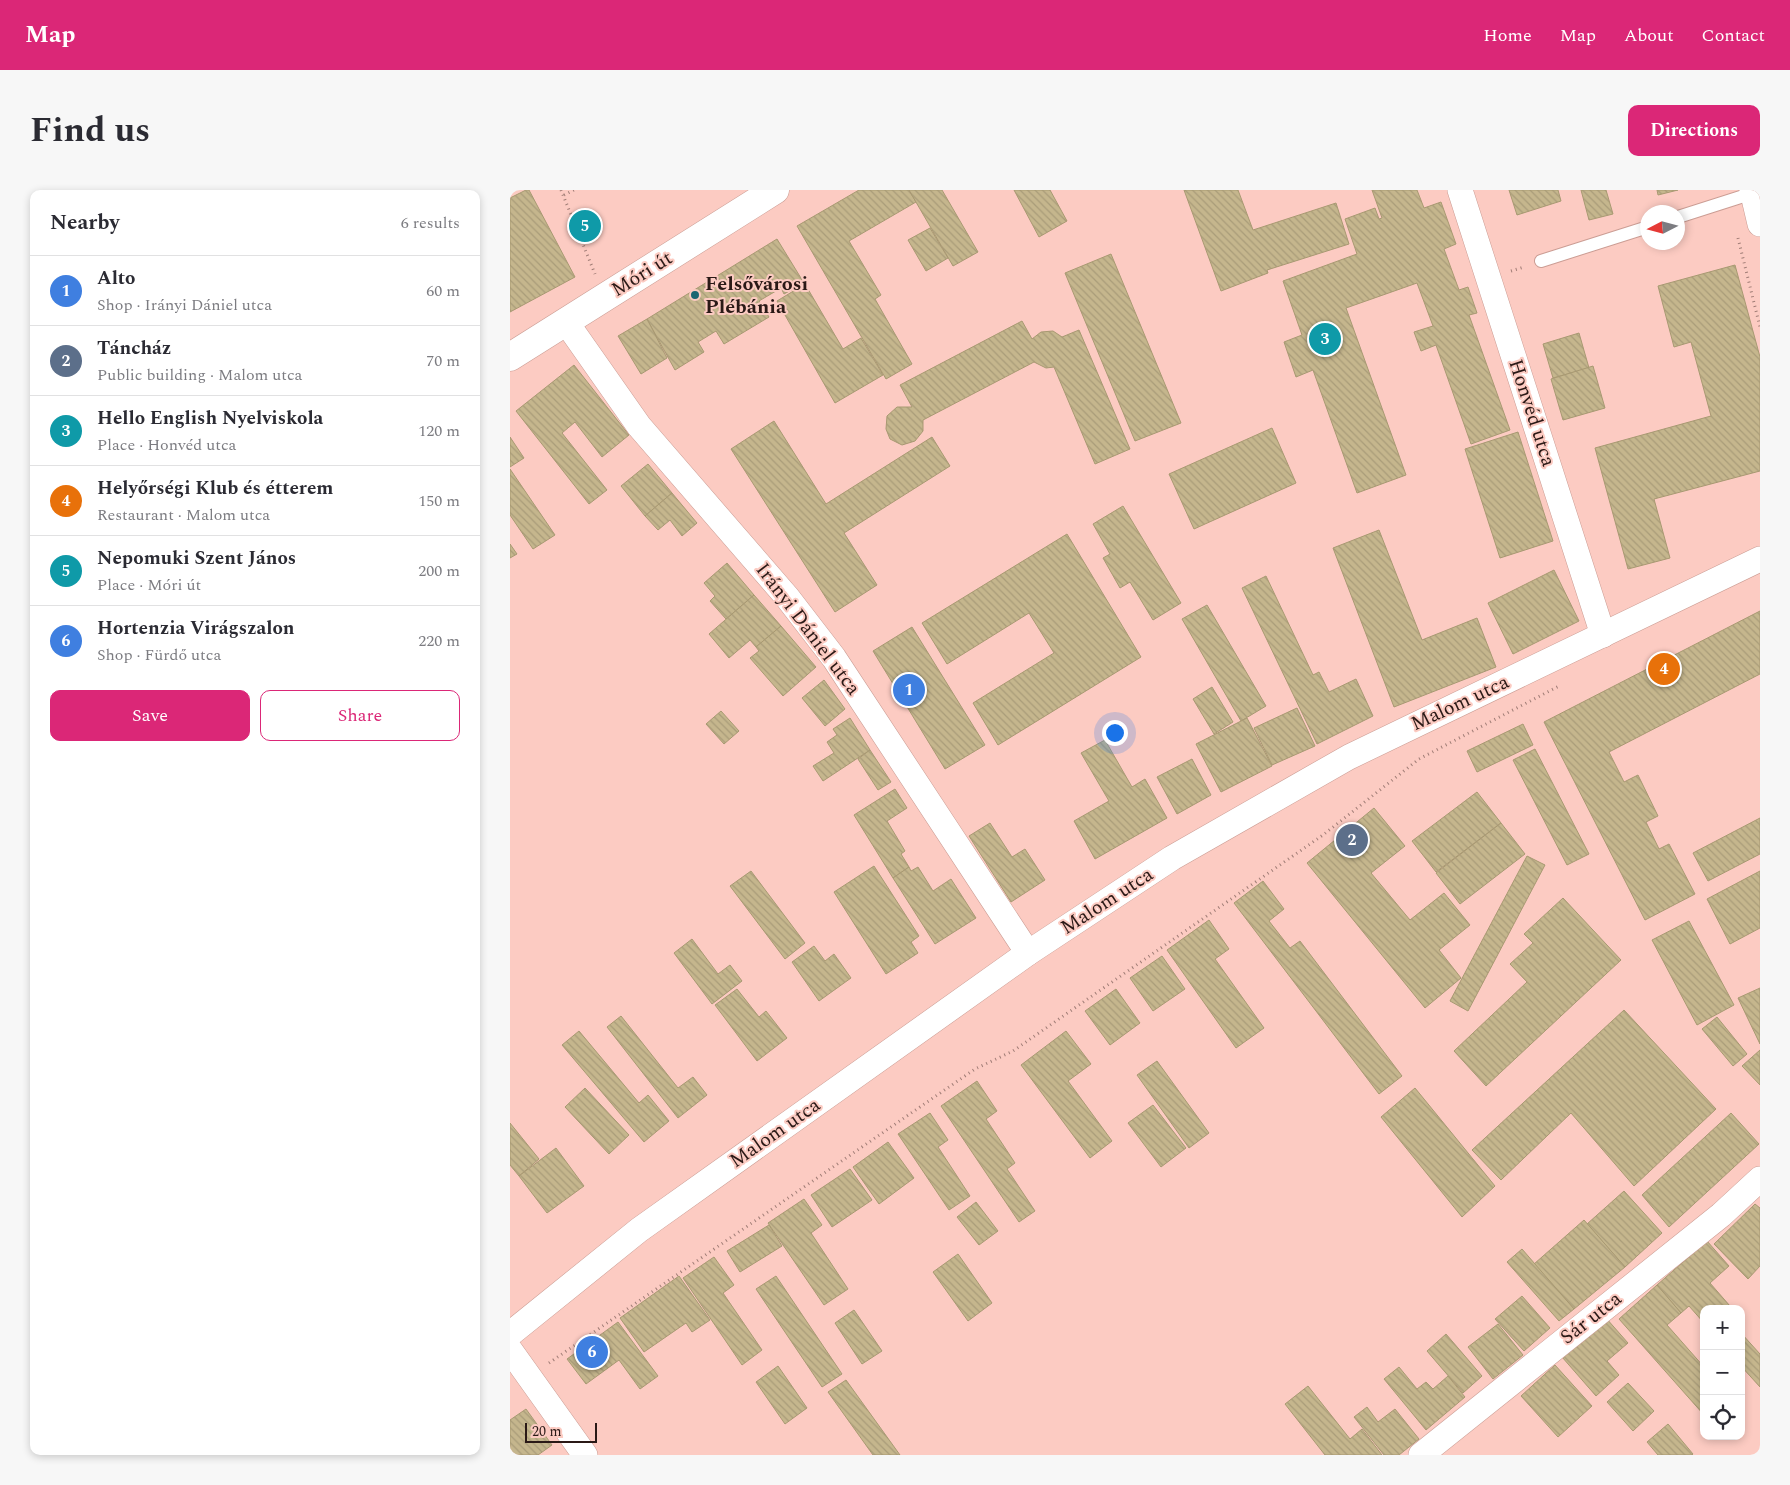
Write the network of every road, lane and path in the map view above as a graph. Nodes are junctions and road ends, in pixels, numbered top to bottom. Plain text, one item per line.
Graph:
1 (561, 190) edge
2 (574, 190) edge
3 (774, 190) edge
4 (1460, 190) edge
5 (1752, 191) edge
6 (564, 195) junction
7 (1729, 200) junction
8 (1685, 215) edge
9 (1760, 224) edge
10 (1640, 229) edge
11 (1541, 261) joint
12 (1489, 278) junction
13 (604, 298) junction
14 (566, 322) junction
15 (1760, 327) edge
16 (510, 357) edge
17 (1760, 559) edge
18 (1603, 635) junction
19 (1566, 682) dead end
20 (1028, 953) junction
21 (1760, 1179) edge
22 (510, 1334) edge
23 (510, 1350) edge
24 (530, 1377) junction
25 (586, 1455) edge
26 (1421, 1455) edge

1 - 6 path
2 - 6 path
3 - 13 main road, Móri út
4 - 12 street, Honvéd utca
5 - 7 lane
5 - 9 street
6 - 13 path
7 - 8 lane
7 - 15 path
10 - 11 lane
11 - 12 path
12 - 18 street, Honvéd utca
13 - 14 main road, Móri út
14 - 16 main road, Móri út
14 - 20 street, Irányi Dániel utca
17 - 18 street, Malom utca
18 - 20 street, Malom utca
19 - 24 path
20 - 22 street, Malom utca
21 - 26 street, Sár utca
23 - 24 street
24 - 25 street

